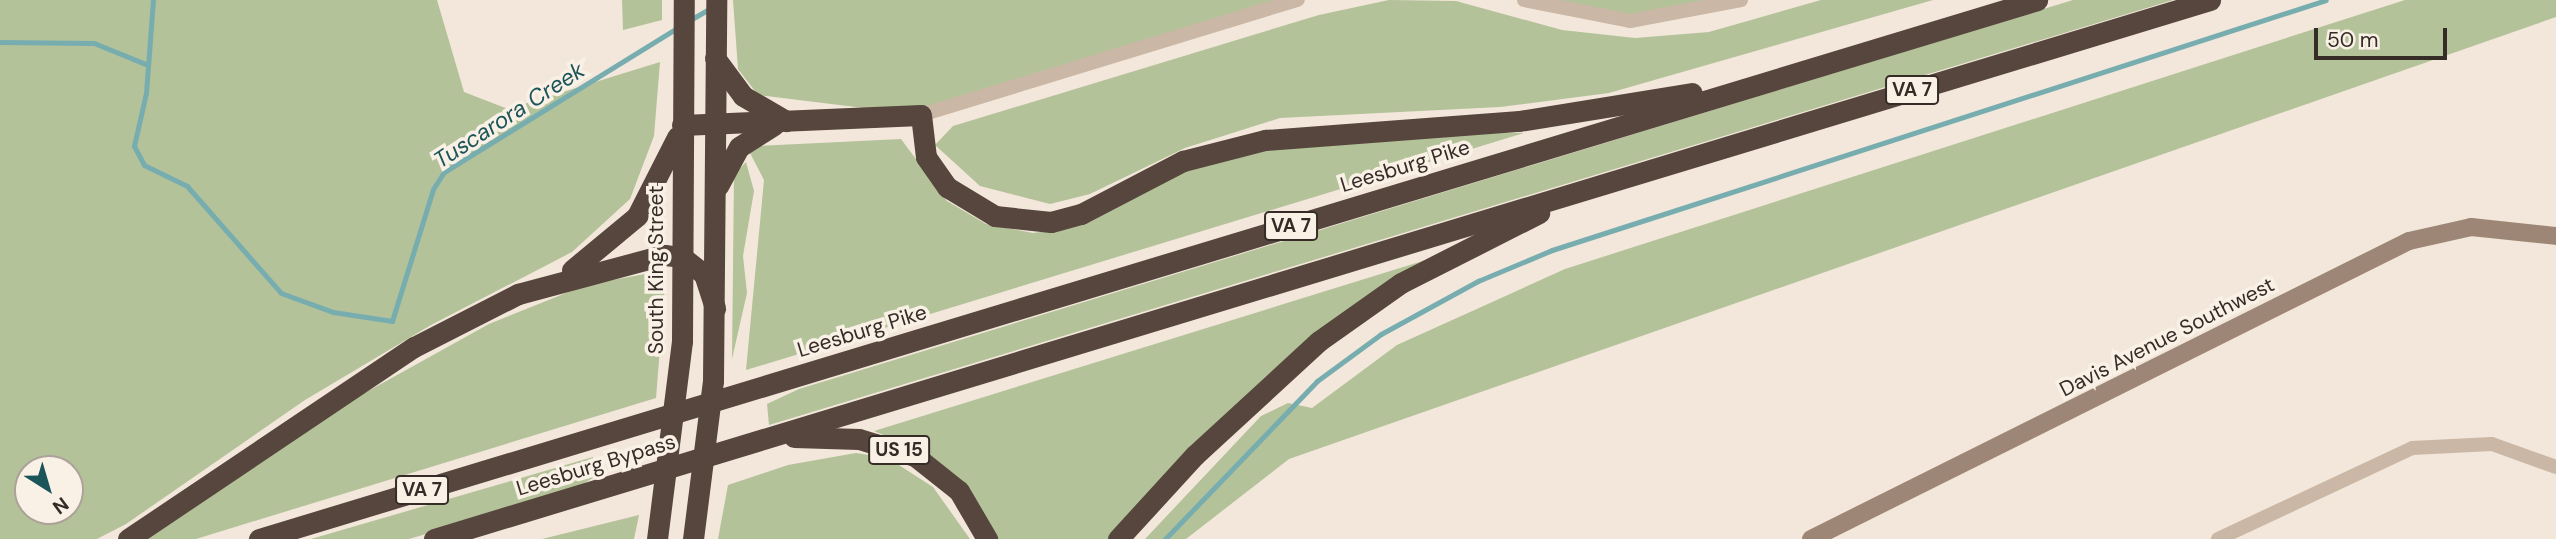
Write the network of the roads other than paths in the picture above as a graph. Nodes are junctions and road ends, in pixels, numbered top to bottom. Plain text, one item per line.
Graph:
1 (716, 0) edge
2 (1298, 0) edge
3 (1524, 0) edge
4 (1741, 0) edge
5 (2037, 0) edge
6 (2210, 0) edge
7 (684, 3) edge
8 (715, 58) junction
9 (1801, 72) junction
10 (921, 115) junction
11 (786, 121) junction
12 (714, 124) junction
13 (682, 125) junction
14 (1614, 179) junction
15 (714, 198) junction
16 (2556, 236) edge
17 (682, 257) junction
18 (556, 279) junction
19 (715, 308) junction
20 (771, 438) junction
21 (586, 440) joint
22 (2556, 467) edge
23 (693, 536) edge
24 (128, 539) edge
25 (259, 539) edge
26 (434, 539) edge
27 (657, 539) edge
28 (986, 539) edge
29 (1118, 539) edge
30 (1811, 539) edge
31 (2218, 539) edge

1 - 8 highway
2 - 10 street
3 - 4 street
5 - 9 highway, Leesburg Pike / VA 7
6 - 14 highway, VA 7
7 - 13 highway, South King Street
8 - 11 highway
8 - 12 highway
9 - 10 highway
9 - 21 highway, Leesburg Pike / VA 7
10 - 11 highway
11 - 12 highway
11 - 15 highway
12 - 13 highway
12 - 15 highway
13 - 17 highway, South King Street
13 - 18 highway
14 - 20 highway, VA 7
14 - 29 highway
15 - 19 highway
16 - 30 street, Davis Avenue Southwest
17 - 18 highway
17 - 19 highway
17 - 27 highway, South King Street
18 - 24 highway
19 - 23 highway
20 - 26 highway, Leesburg Bypass / US 15
20 - 28 highway, US 15
21 - 25 highway, Leesburg Bypass / VA 7
22 - 31 street

